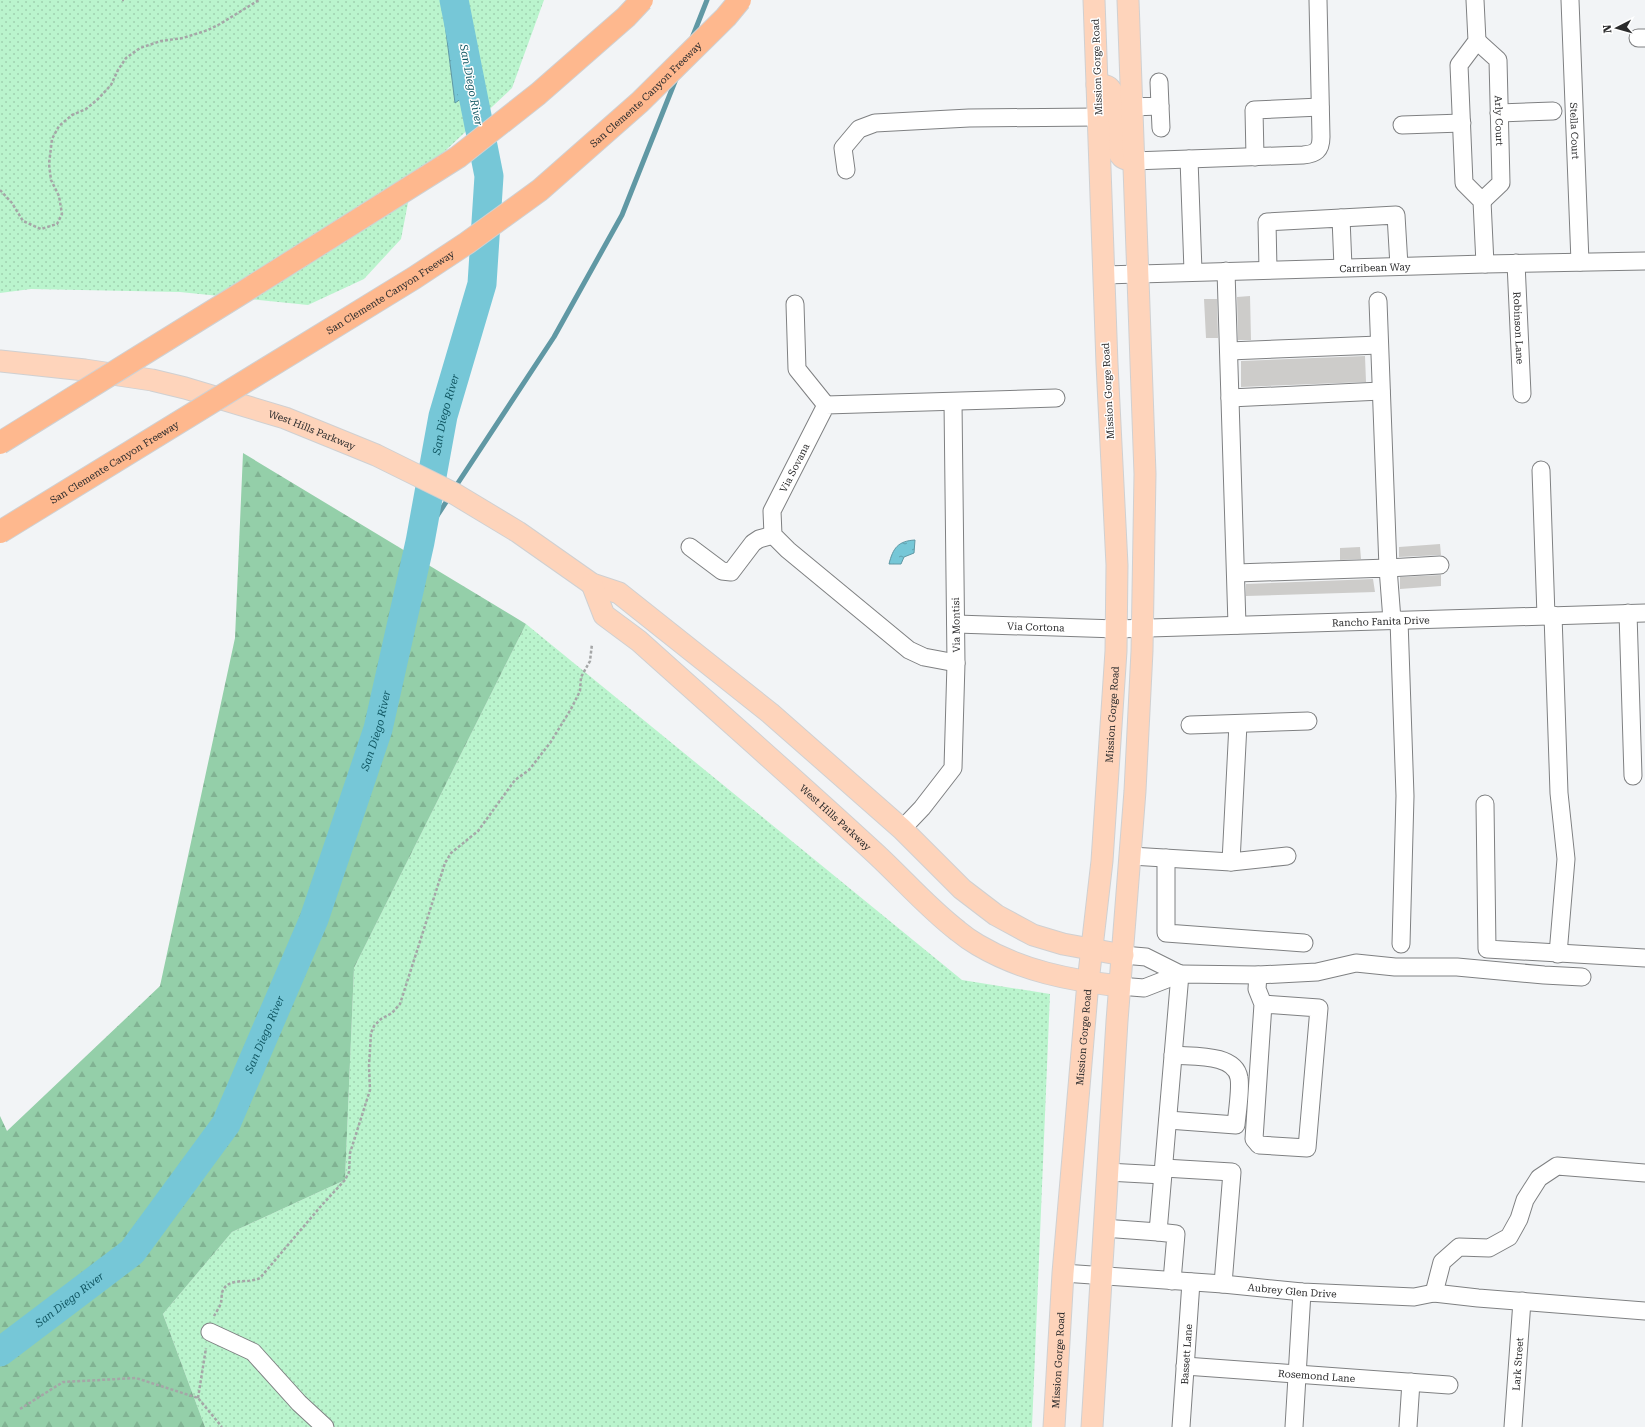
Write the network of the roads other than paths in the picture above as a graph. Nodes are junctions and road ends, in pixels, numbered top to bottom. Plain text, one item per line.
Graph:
1 (642, 0) edge
2 (740, 0) edge
3 (1094, 0) edge
4 (1128, 0) edge
5 (1318, 0) edge
6 (1475, 0) edge
7 (1570, 0) edge
8 (1477, 41) junction
9 (1159, 82) dead end
10 (1097, 85) junction
11 (1160, 106) junction
12 (1131, 107) junction
13 (1320, 107) junction
14 (1553, 112) dead end
15 (1500, 113) junction
16 (1098, 117) junction
17 (1462, 123) junction
18 (1402, 125) dead end
19 (1161, 128) dead end
20 (1255, 157) junction
21 (1189, 159) junction
22 (1133, 161) junction
23 (846, 170) dead end
24 (1482, 200) junction
25 (1342, 218) junction
26 (1645, 261) edge
27 (1580, 262) junction
28 (1516, 263) junction
29 (1485, 264) junction
30 (1398, 266) junction
31 (1343, 267) junction
32 (1268, 269) junction
33 (1193, 271) junction
34 (1226, 271) junction
35 (1137, 273) junction
36 (1104, 275) junction
37 (1378, 301) dead end
38 (795, 304) dead end
39 (1379, 345) junction
40 (1229, 351) junction
41 (0, 361) edge
42 (1381, 391) junction
43 (1522, 394) dead end
44 (1056, 398) dead end
45 (1230, 398) junction
46 (953, 402) junction
47 (826, 405) junction
48 (0, 443) edge
49 (1541, 470) dead end
50 (0, 532) edge
51 (773, 535) junction
52 (690, 547) dead end
53 (1440, 565) dead end
54 (1388, 568) junction
55 (1236, 573) junction
56 (592, 584) junction
57 (1628, 613) junction
58 (1645, 613) edge
59 (1549, 615) junction
60 (1395, 620) junction
61 (956, 624) junction
62 (1237, 625) junction
63 (1117, 629) junction
64 (1142, 629) junction
65 (956, 663) junction
66 (1308, 721) dead end
67 (1238, 724) junction
68 (1190, 725) dead end
69 (1633, 776) dead end
70 (1485, 804) dead end
71 (902, 830) junction
72 (1131, 856) junction
73 (1287, 856) dead end
74 (1166, 858) junction
75 (1231, 862) junction
76 (1304, 943) dead end
77 (1401, 944) dead end
78 (1092, 950) junction
79 (1558, 954) junction
80 (1123, 955) junction
81 (1645, 958) edge
82 (1180, 974) junction
83 (1258, 975) junction
84 (1582, 977) dead end
85 (1088, 982) junction
86 (1119, 986) junction
87 (1263, 1004) junction
88 (1173, 1055) junction
89 (1168, 1120) junction
90 (1163, 1171) junction
91 (1107, 1172) junction
92 (1645, 1173) edge
93 (1103, 1228) junction
94 (1158, 1232) junction
95 (1063, 1273) junction
96 (1101, 1276) junction
97 (1172, 1281) junction
98 (1191, 1282) junction
99 (1223, 1284) junction
100 (1302, 1292) junction
101 (1434, 1293) junction
102 (1522, 1301) junction
103 (1645, 1311) edge
104 (210, 1332) road end
105 (1185, 1366) junction
106 (1298, 1374) junction
107 (1411, 1382) junction
108 (1448, 1385) dead end
109 (325, 1427) edge
110 (1054, 1427) edge
111 (1092, 1427) edge
112 (1181, 1427) edge
113 (1294, 1427) edge
114 (1408, 1427) edge
115 (1513, 1427) edge

1 - 48 highway, bridge
2 - 50 highway, San Clemente Canyon Freeway, bridge
3 - 10 main road, Mission Gorge Road
4 - 12 main road
5 - 13 street
6 - 8 street
7 - 27 street, Stella Court
8 - 15 street, Arly Court
8 - 17 street
9 - 11 street
10 - 16 main road, Mission Gorge Road
10 - 22 main road
11 - 12 street
11 - 19 street
12 - 22 main road
13 - 20 street
13 - 20 street
14 - 15 street
15 - 24 street, Arly Court
16 - 23 street
16 - 36 main road, Mission Gorge Road
17 - 18 street
17 - 24 street
20 - 21 street
21 - 22 street
21 - 33 street
22 - 35 main road
24 - 29 street
25 - 30 street
25 - 31 street
25 - 32 street
26 - 27 street, Carribean Way
27 - 28 street, Carribean Way
28 - 29 street, Carribean Way
28 - 43 street, Robinson Lane
29 - 30 street, Carribean Way
30 - 31 street, Carribean Way
31 - 32 street, Carribean Way
32 - 34 street, Carribean Way
33 - 34 street, Carribean Way
33 - 35 street, Carribean Way
34 - 40 street
35 - 36 street, Carribean Way
35 - 64 main road
36 - 63 main road, Mission Gorge Road
37 - 39 street
38 - 47 street
39 - 40 street
39 - 42 street
40 - 45 street
41 - 56 main road, West Hills Parkway
42 - 45 street
42 - 54 street
44 - 46 street
45 - 55 street
46 - 47 street
46 - 61 street, Via Montisi
47 - 51 street, Via Sovana
49 - 59 street
51 - 52 street
51 - 65 street
53 - 54 street
54 - 55 street
54 - 60 street
55 - 62 street
56 - 71 main road, West Hills Parkway
56 - 85 main road, West Hills Parkway
57 - 58 street, Rancho Fanita Drive
57 - 59 street, Rancho Fanita Drive
57 - 69 street
59 - 60 street, Rancho Fanita Drive
59 - 79 street
60 - 62 street, Rancho Fanita Drive
60 - 77 street
61 - 63 street, Via Cortona
61 - 65 street, Via Montisi
62 - 64 street, Rancho Fanita Drive
63 - 64 street, Rancho Fanita Drive
63 - 78 main road, Mission Gorge Road
64 - 72 main road
65 - 71 street, Via Montisi
66 - 67 street
67 - 68 street
67 - 75 street
70 - 79 street
71 - 78 main road, West Hills Parkway
72 - 74 street
72 - 80 main road
73 - 75 street
74 - 75 street
74 - 76 street
78 - 80 main road, West Hills Parkway
78 - 85 main road, Mission Gorge Road
79 - 81 street
80 - 82 street
80 - 86 main road
82 - 83 street
82 - 86 street
82 - 88 street
83 - 84 street
83 - 87 street
85 - 86 main road, West Hills Parkway
85 - 95 main road, Mission Gorge Road
86 - 91 main road
87 - 87 street
88 - 89 street
88 - 89 street
89 - 90 street
90 - 91 street
90 - 94 street
90 - 99 street
91 - 93 main road
92 - 101 street
93 - 94 street
93 - 96 main road
94 - 97 street
95 - 96 street, Aubrey Glen Drive
95 - 110 main road, Mission Gorge Road
96 - 97 street, Aubrey Glen Drive
96 - 111 main road
97 - 98 street, Aubrey Glen Drive
98 - 99 street, Aubrey Glen Drive
98 - 105 street, Bassett Lane
99 - 100 street, Aubrey Glen Drive
100 - 101 street, Aubrey Glen Drive
100 - 106 street
101 - 102 street, Aubrey Glen Drive
102 - 103 street, Aubrey Glen Drive
102 - 115 street, Lark Street
104 - 109 street
105 - 106 street, Rosemond Lane
105 - 112 street, Bassett Lane
106 - 107 street, Rosemond Lane
106 - 113 street
107 - 108 street, Rosemond Lane
107 - 114 street

